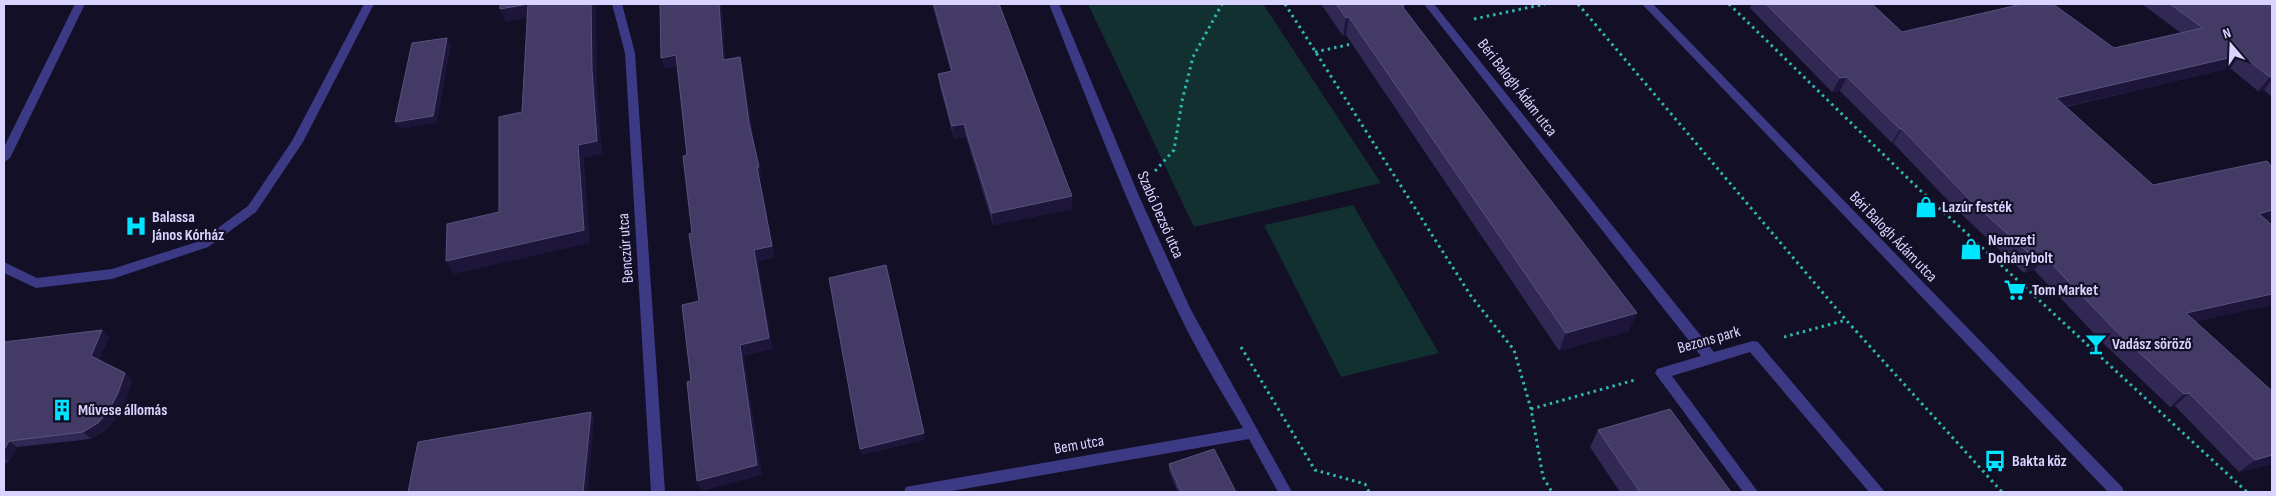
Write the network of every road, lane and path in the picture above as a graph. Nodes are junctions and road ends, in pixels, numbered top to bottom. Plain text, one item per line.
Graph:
1 (80, 4) edge
2 (369, 4) edge
3 (617, 4) edge
4 (1054, 4) edge
5 (1222, 4) edge
6 (1285, 4) edge
7 (1429, 4) edge
8 (1578, 4) edge
9 (1647, 4) edge
10 (1729, 4) edge
11 (1364, 42) edge
12 (1315, 52) junction
13 (4, 158) edge
14 (1154, 172) junction
15 (1158, 180) dead end
16 (1132, 195) junction
17 (4, 268) edge
18 (1846, 320) junction
19 (1239, 343) dead end
20 (1753, 346) junction
21 (1710, 357) junction
22 (1662, 373) junction
23 (1530, 409) junction
24 (1252, 432) junction
25 (658, 492) edge
26 (911, 492) edge
27 (1286, 492) edge
28 (1369, 492) edge
29 (1552, 492) edge
30 (1751, 492) edge
31 (1878, 492) edge
32 (2002, 492) edge
33 (2117, 492) edge
34 (2247, 492) edge

1 - 13 street
2 - 17 street
3 - 25 street, Benczúr utca
4 - 16 street, Szabó Dezső utca
5 - 14 path
6 - 12 path
7 - 21 street, Béri Balogh Ádám utca
8 - 18 path
9 - 33 street, Béri Balogh Ádám utca
10 - 34 path
11 - 12 path
12 - 23 path
14 - 15 path
14 - 16 path
16 - 24 street, Szabó Dezső utca
18 - 20 path
18 - 32 path
19 - 28 path
20 - 21 street, Bezons park
20 - 31 street, Bezons park
21 - 22 street, Bezons park
22 - 23 path
22 - 30 street, Bezons park
23 - 29 path
24 - 26 street, Bem utca
24 - 27 street, Szabó Dezső utca

